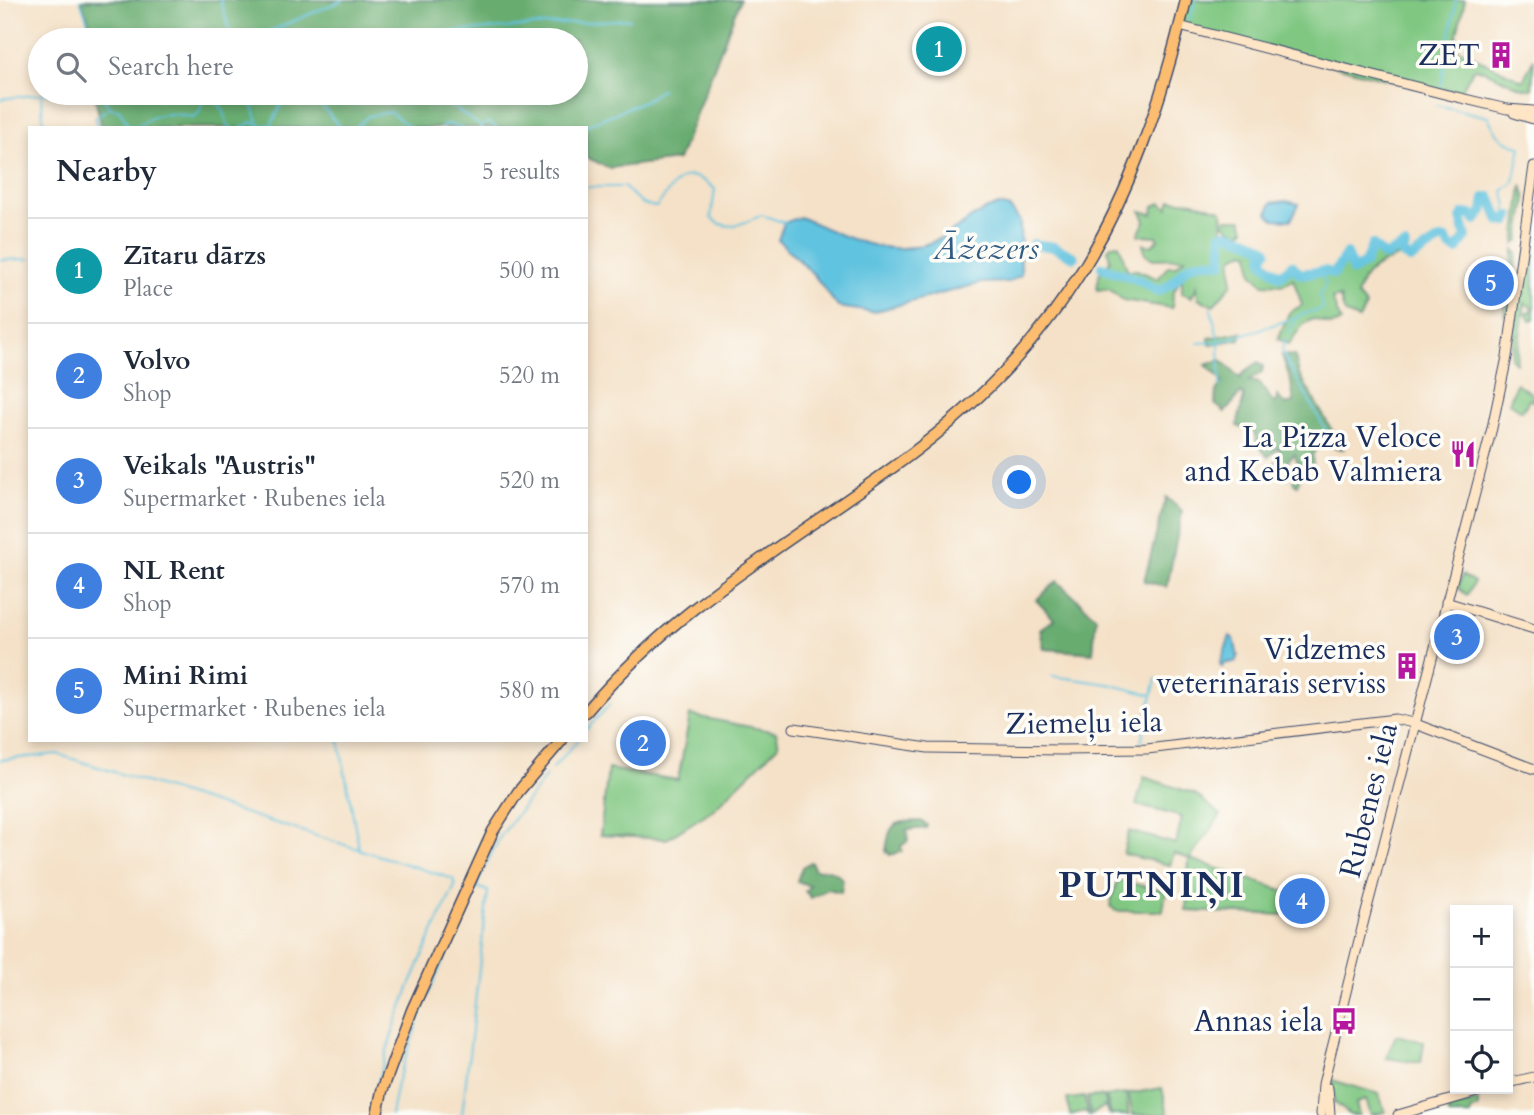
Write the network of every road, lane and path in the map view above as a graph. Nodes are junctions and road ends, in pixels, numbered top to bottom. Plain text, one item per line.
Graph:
1 (1186, 0) edge
2 (1179, 26) junction
3 (1507, 109) junction
4 (1534, 112) edge
5 (1534, 120) edge
6 (1534, 166) edge
7 (1446, 602) junction
8 (1534, 629) edge
9 (588, 710) edge
10 (1413, 723) junction
11 (794, 728) dead end
12 (560, 742) edge
13 (1534, 769) edge
14 (1534, 1077) edge
15 (1513, 1082) edge
16 (1471, 1094) edge
17 (1325, 1114) edge
18 (377, 1115) edge
19 (1398, 1115) edge

1 - 2 highway
2 - 3 street
2 - 9 highway
3 - 4 street
3 - 5 street
4 - 5 street
6 - 7 street, Rubenes iela
7 - 8 street
7 - 10 street, Rubenes iela
10 - 11 street, Ziemeļu iela
10 - 13 street, Ziemeļu iela
10 - 17 street, Rubenes iela
12 - 18 highway
14 - 15 street
16 - 19 street

